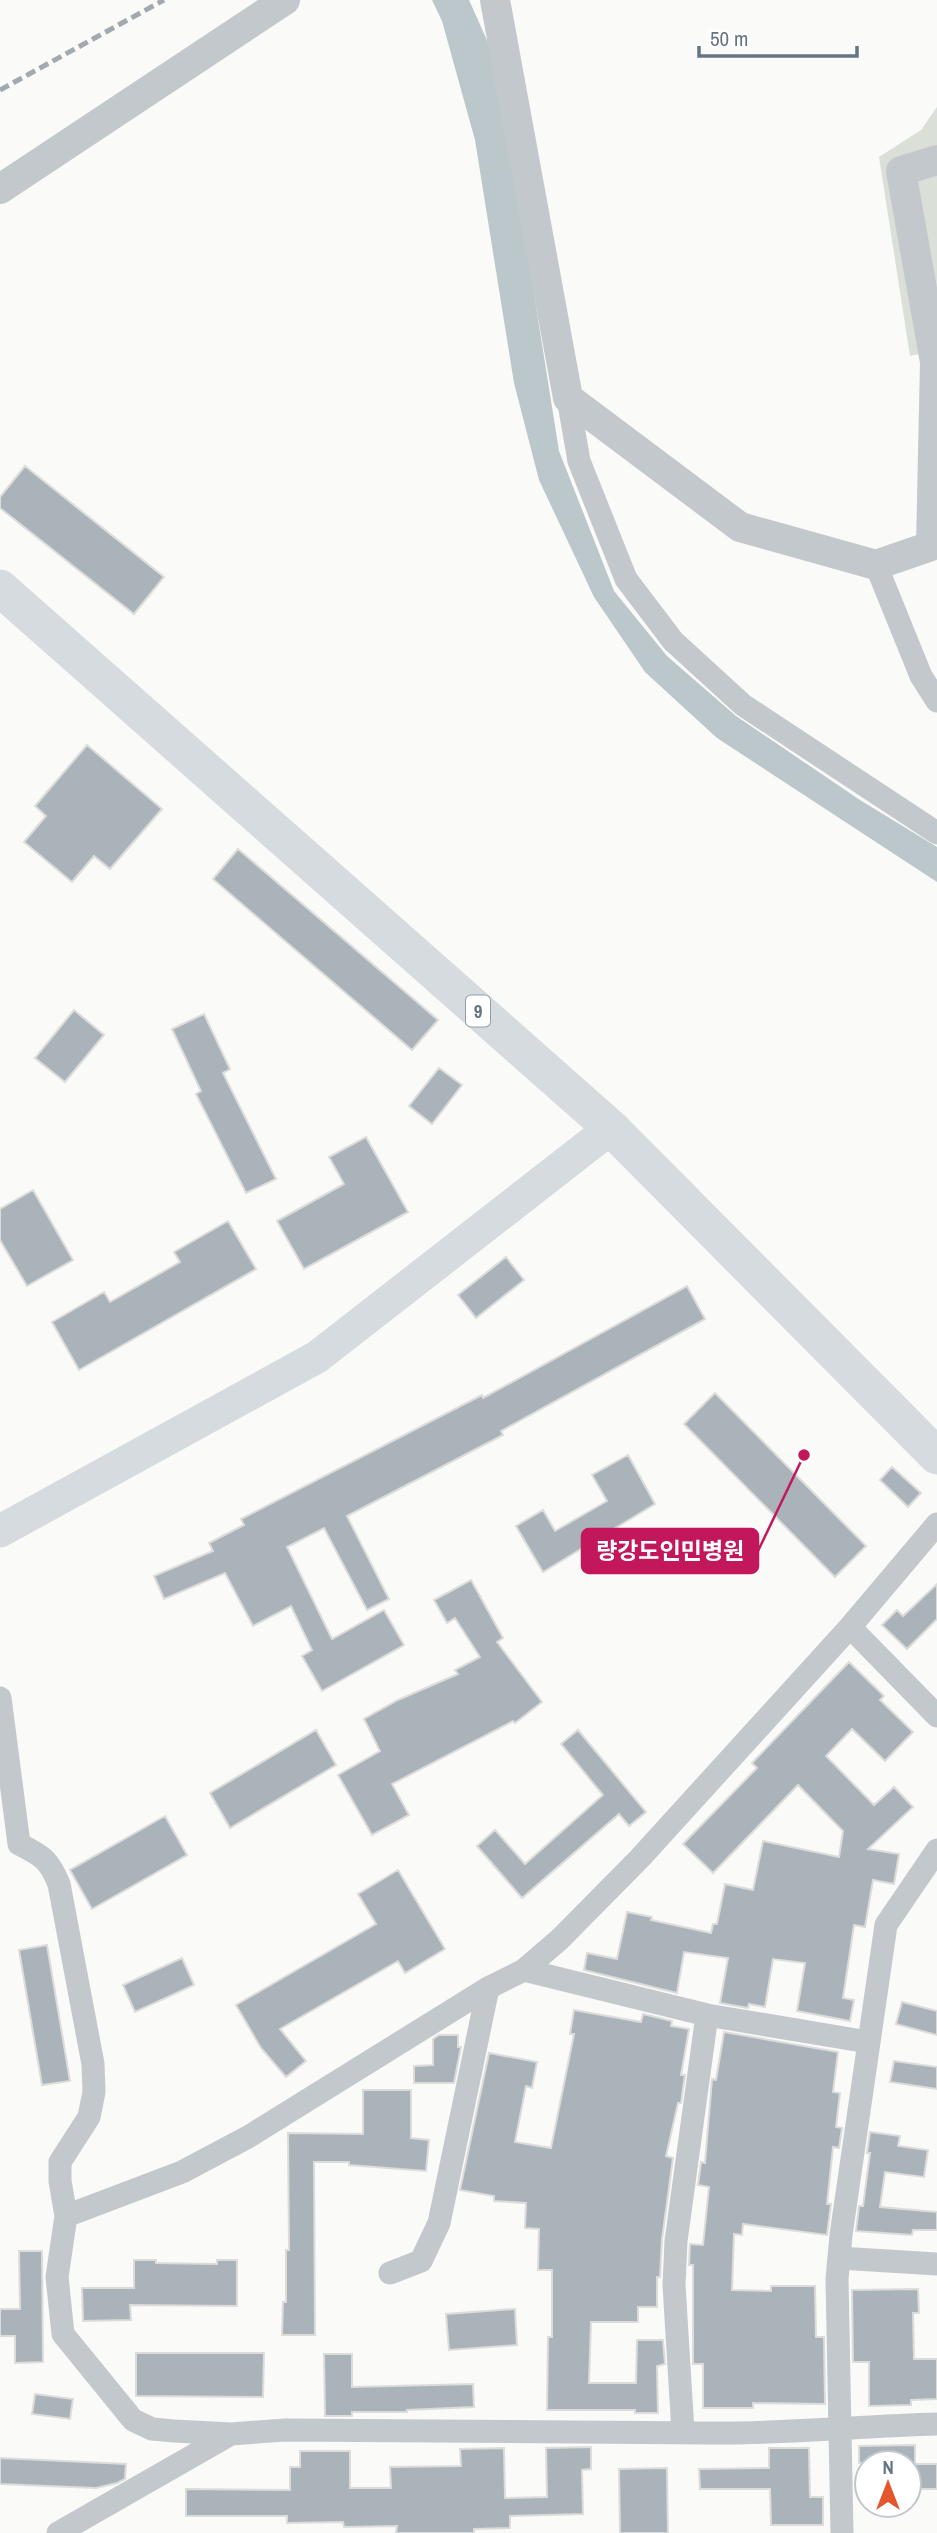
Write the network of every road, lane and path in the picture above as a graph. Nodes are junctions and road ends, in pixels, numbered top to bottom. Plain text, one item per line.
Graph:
1 (285, 0) edge
2 (495, 0) edge
3 (937, 160) edge
4 (0, 189) edge
5 (568, 398) junction
6 (934, 547) edge
7 (876, 565) junction
8 (0, 588) edge
9 (937, 701) edge
10 (937, 833) edge
11 (611, 1128) junction
12 (937, 1456) edge
13 (937, 1524) edge
14 (0, 1531) edge
15 (850, 1627) junction
16 (0, 1698) edge
17 (937, 1716) edge
18 (937, 1850) edge
19 (524, 1970) junction
20 (488, 1988) junction
21 (707, 2015) junction
22 (868, 2042) junction
23 (66, 2216) junction
24 (839, 2258) junction
25 (937, 2264) edge
26 (390, 2273) dead end
27 (937, 2424) edge
28 (839, 2427) junction
29 (683, 2432) junction
30 (231, 2434) junction
31 (62, 2532) edge
32 (842, 2533) edge

1 - 4 street
2 - 5 street
3 - 6 street
5 - 7 street
5 - 10 street
6 - 7 street
7 - 9 street
8 - 11 main road, 9
11 - 12 main road, 9
11 - 14 main road
13 - 15 street
15 - 17 street
15 - 19 street
16 - 23 street
18 - 22 street
19 - 20 street
19 - 21 street
20 - 23 street
20 - 26 street
21 - 22 street
21 - 29 street
22 - 24 street
23 - 30 street
24 - 25 street
24 - 28 street
27 - 28 street
28 - 29 street
28 - 32 street
29 - 30 street
30 - 31 street

